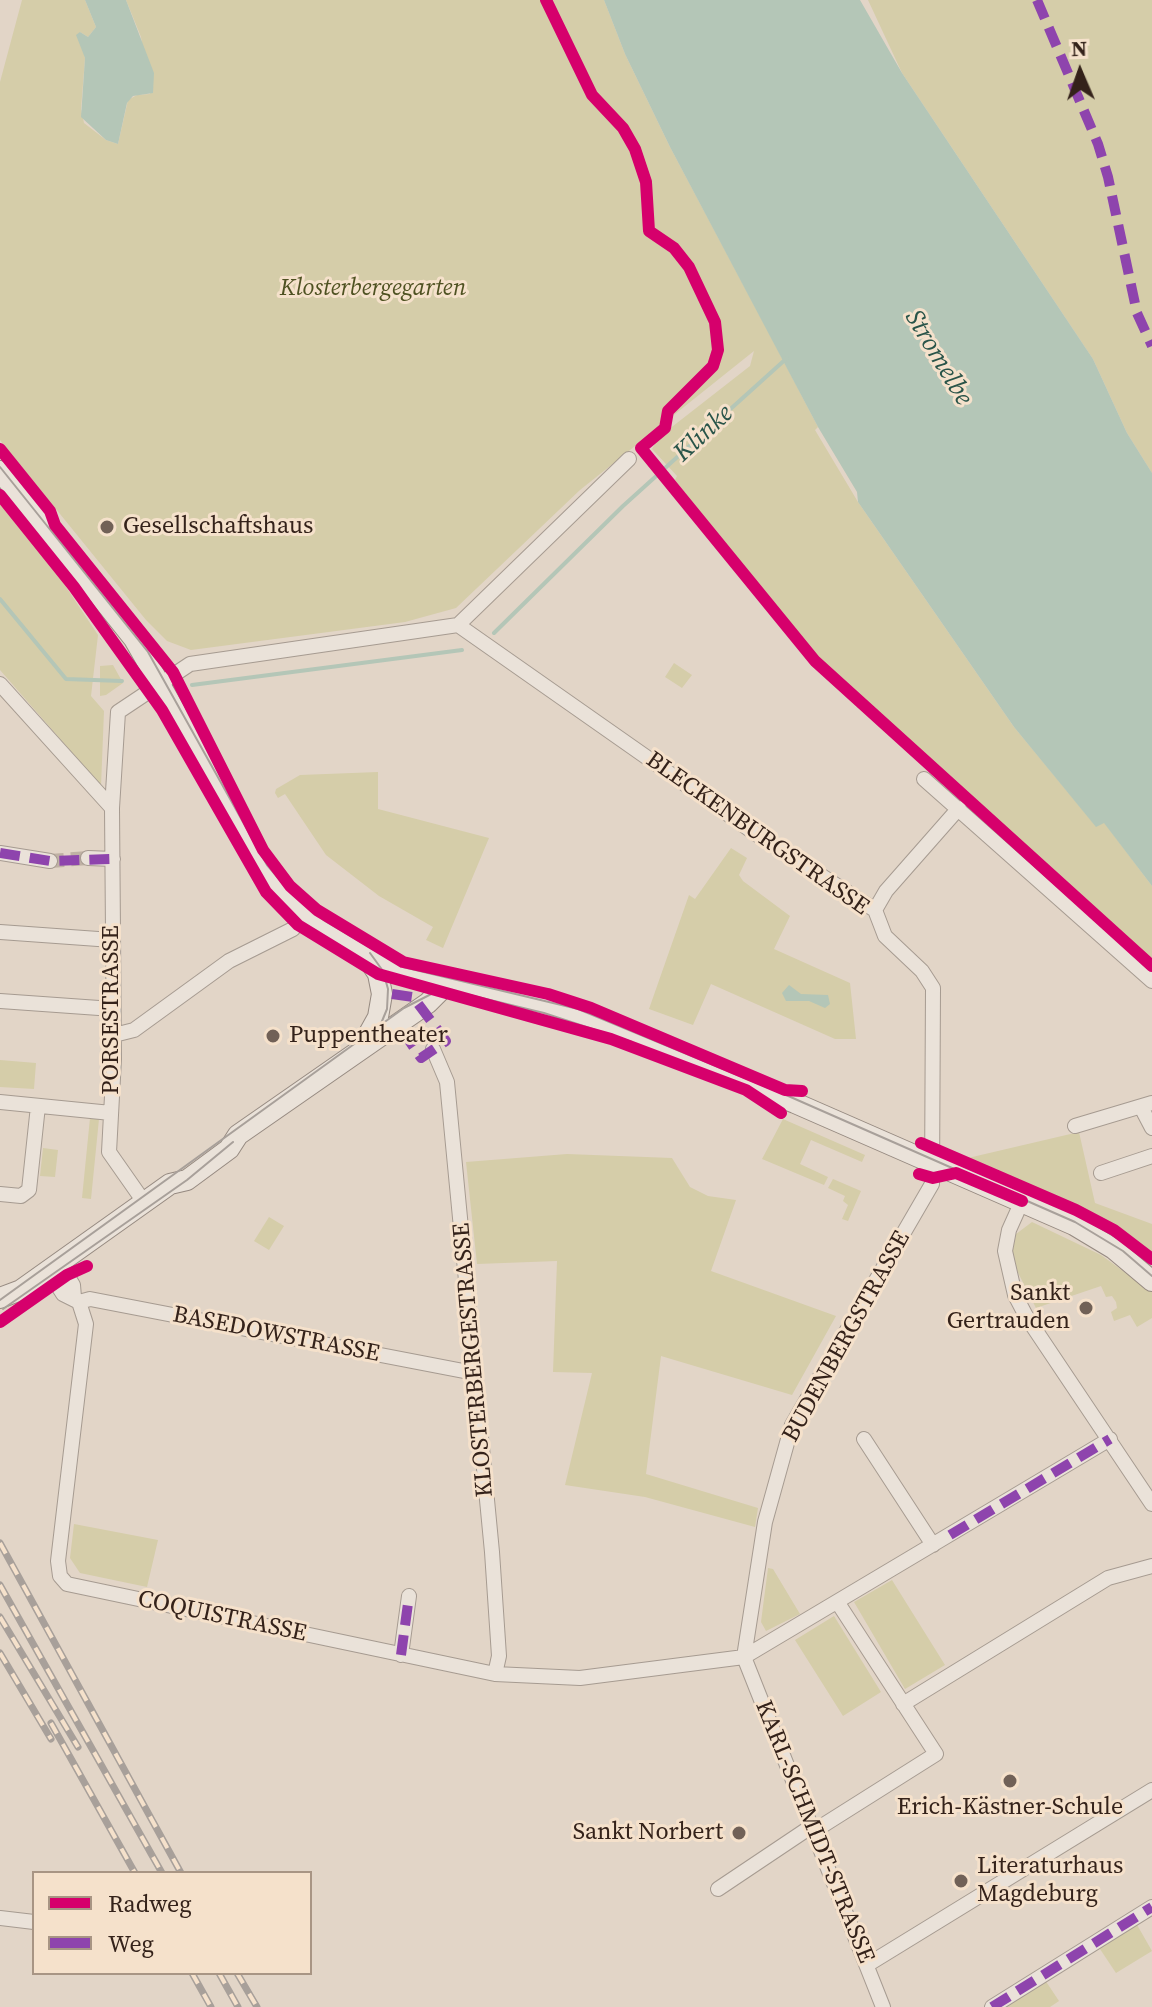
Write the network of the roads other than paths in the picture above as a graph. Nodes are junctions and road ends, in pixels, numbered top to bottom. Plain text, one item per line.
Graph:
1 (629, 459) dead end
2 (0, 471) edge
3 (458, 625) junction
4 (161, 681) junction
5 (0, 684) edge
6 (924, 779) dead end
7 (112, 808) junction
8 (959, 808) junction
9 (0, 853) edge
10 (88, 858) tunnel mouth
11 (113, 859) junction
12 (50, 861) tunnel mouth
13 (875, 910) junction
14 (307, 913) junction
15 (0, 932) edge
16 (112, 940) junction
17 (359, 947) junction
18 (1152, 981) edge
19 (446, 985) junction
20 (0, 1001) edge
21 (113, 1009) junction
22 (114, 1035) junction
23 (360, 1049) junction
24 (433, 1049) dead end
25 (0, 1102) edge
26 (1147, 1105) edge
27 (38, 1106) junction
28 (111, 1113) junction
29 (1075, 1126) dead end
30 (1152, 1128) edge
31 (1152, 1156) edge
32 (934, 1163) junction
33 (1101, 1173) dead end
34 (0, 1194) edge
35 (1022, 1201) junction
36 (144, 1202) junction
37 (53, 1267) junction
38 (1152, 1281) edge
39 (21, 1290) junction
40 (0, 1298) edge
41 (76, 1300) junction
42 (0, 1313) edge
43 (474, 1373) junction
44 (864, 1439) dead end
45 (1110, 1439) junction
46 (1152, 1504) edge
47 (933, 1545) junction
48 (1152, 1566) edge
49 (409, 1596) dead end
50 (838, 1603) junction
51 (401, 1655) junction
52 (744, 1657) junction
53 (495, 1674) junction
54 (903, 1704) junction
55 (1152, 1790) edge
56 (813, 1828) junction
57 (718, 1889) dead end
58 (1152, 1907) edge
59 (0, 1918) edge
60 (32, 1922) edge
61 (867, 1965) junction
62 (883, 2007) edge
63 (992, 2007) edge

1 - 3 street
2 - 4 main road
3 - 4 street
3 - 13 street, BLECKENBURGSTRASSE
4 - 7 street, PORSESTRASSE
4 - 14 main road
5 - 7 street
6 - 8 street
7 - 11 street, PORSESTRASSE
8 - 13 street
8 - 18 street
9 - 12 street
10 - 11 street
11 - 16 street, PORSESTRASSE
13 - 32 street, BLECKENBURGSTRASSE
14 - 17 main road
14 - 22 street
15 - 16 street
16 - 21 street, PORSESTRASSE
17 - 19 main road
17 - 23 main road
19 - 23 main road
19 - 32 main road
20 - 21 street
21 - 22 street, PORSESTRASSE
22 - 28 street, PORSESTRASSE
23 - 36 main road
24 - 43 street, KLOSTERBERGESTRASSE
25 - 27 street
26 - 29 street
26 - 30 street
27 - 28 street
27 - 34 street
28 - 36 street, PORSESTRASSE
31 - 33 street
32 - 35 main road
32 - 52 street, BUDENBERGSTRASSE
35 - 38 main road
35 - 45 street
36 - 37 main road
37 - 39 main road
37 - 41 street
39 - 40 main road
39 - 42 main road
41 - 43 street, BASEDOWSTRASSE
41 - 51 street, COQUISTRASSE
43 - 53 street, KLOSTERBERGESTRASSE
44 - 47 street
45 - 46 street
45 - 47 street
47 - 50 street
48 - 54 street
49 - 51 street
50 - 52 street
50 - 54 street
51 - 53 street, COQUISTRASSE
52 - 53 street, COQUISTRASSE
52 - 56 street, KARL-SCHMIDT-STRASSE
54 - 56 street
55 - 61 street
56 - 57 street
56 - 61 street, KARL-SCHMIDT-STRASSE
58 - 63 street
59 - 60 street
61 - 62 street, KARL-SCHMIDT-STRASSE

